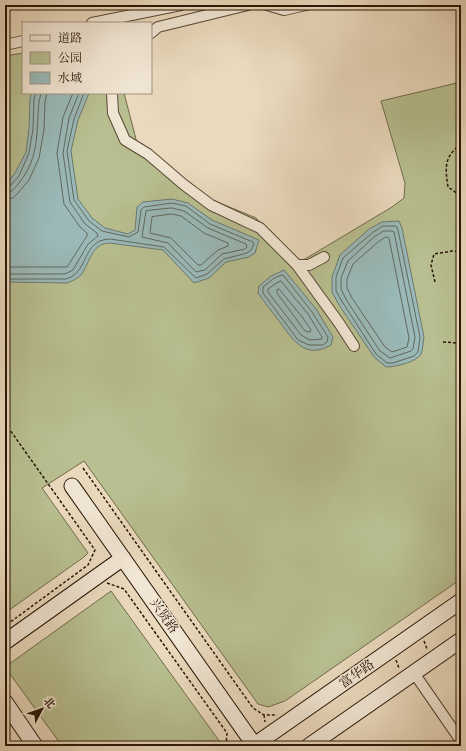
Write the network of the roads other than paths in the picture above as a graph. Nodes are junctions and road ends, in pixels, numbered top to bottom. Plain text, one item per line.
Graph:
1 (181, 5) edge
2 (248, 5) edge
3 (267, 5) edge
4 (306, 5) edge
5 (97, 22) edge
6 (152, 32) edge
7 (22, 41) edge
8 (5, 45) edge
9 (112, 94) edge
10 (324, 257) dead end
11 (297, 265) junction
12 (354, 346) dead end
13 (72, 486) dead end
14 (123, 558) junction
15 (461, 601) edge
16 (461, 640) edge
17 (5, 642) edge
18 (414, 673) junction
19 (5, 702) edge
20 (461, 741) edge
21 (35, 746) edge
22 (254, 746) edge
23 (309, 746) edge

1 - 5 street
2 - 6 street
3 - 4 street
7 - 8 street
9 - 11 street
10 - 11 street
11 - 12 street
13 - 14 street, 兴贤路
14 - 17 street
14 - 22 street, 兴贤路
15 - 22 street, 富华路
16 - 18 street
18 - 20 street
18 - 23 street
19 - 21 street

